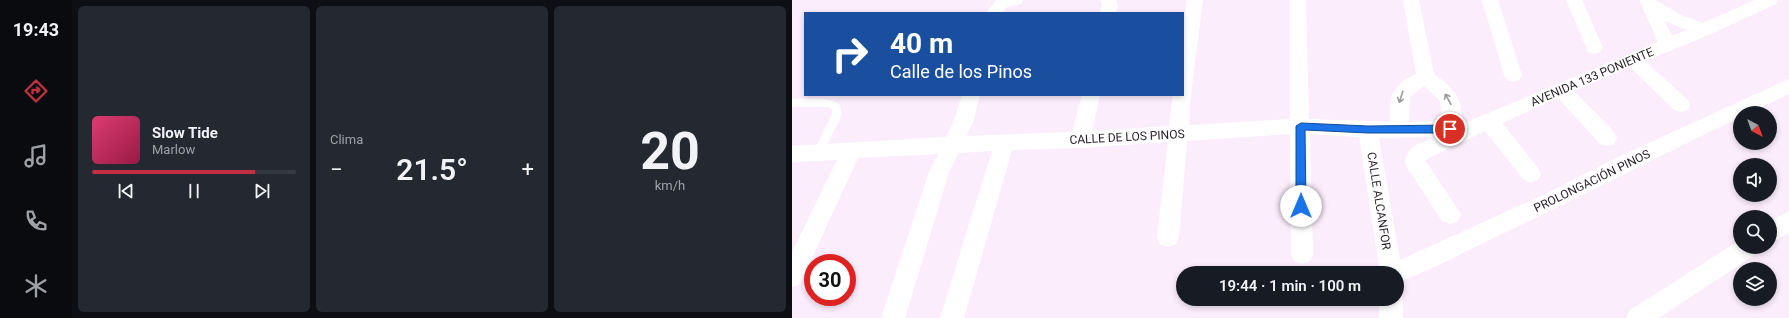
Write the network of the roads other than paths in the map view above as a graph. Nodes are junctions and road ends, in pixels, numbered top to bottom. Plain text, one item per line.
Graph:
1 (1015, 0) edge
2 (1108, 0) edge
3 (1195, 0) edge
4 (1298, 0) edge
5 (1411, 0) edge
6 (1490, 0) edge
7 (1574, 0) edge
8 (1770, 0) edge
9 (1649, 3) edge
10 (995, 12) edge
11 (1108, 12) edge
12 (1705, 30) junction
13 (1668, 46) junction
14 (1594, 48) dead end
15 (1633, 60) junction
16 (1513, 75) dead end
17 (1426, 78) junction
18 (1184, 83) edge
19 (1789, 86) edge
20 (1562, 90) junction
21 (971, 96) edge
22 (1091, 96) edge
23 (1182, 96) edge
24 (792, 103) edge
25 (1681, 105) dead end
26 (1489, 121) junction
27 (1301, 126) junction
28 (1368, 130) junction
29 (1401, 130) junction
30 (1456, 130) junction
31 (1177, 134) junction
32 (1607, 138) dead end
33 (1080, 140) junction
34 (1004, 142) junction
35 (952, 146) junction
36 (851, 152) junction
37 (818, 153) junction
38 (792, 154) edge
39 (1531, 174) dead end
40 (1450, 214) dead end
41 (1789, 221) edge
42 (1777, 229) edge
43 (1168, 237) dead end
44 (1302, 254) dead end
45 (1737, 254) edge
46 (1391, 266) edge
47 (1404, 269) edge
48 (792, 276) edge
49 (1391, 306) edge
50 (893, 318) edge
51 (952, 318) edge
52 (1391, 318) edge
53 (1638, 318) edge

1 - 10 street
2 - 11 street
3 - 18 street
4 - 27 street
5 - 17 street
6 - 16 street
7 - 14 street
8 - 12 street, AVENIDA 133 PONIENTE
9 - 12 street
9 - 13 street
12 - 13 street, AVENIDA 133 PONIENTE
13 - 15 street, AVENIDA 133 PONIENTE
15 - 20 street, AVENIDA 133 PONIENTE
15 - 25 street
17 -> 29 street
30 -> 17 street
19 - 47 street, PROLONGACIÓN PINOS
20 - 26 street, AVENIDA 133 PONIENTE
20 - 32 street
21 - 35 street
22 - 33 street
23 - 31 street
24 - 37 lane
26 - 30 street, AVENIDA 133 PONIENTE
26 - 39 street
27 - 28 street, CALLE DE LOS PINOS
27 - 31 street, CALLE DE LOS PINOS
27 - 44 street
28 - 29 street, CALLE DE LOS PINOS
28 - 46 street, CALLE ALCANFOR
29 - 30 street, CALLE DE LOS PINOS
30 - 40 street, AVENIDA 133 PONIENTE
31 - 33 street, CALLE DE LOS PINOS
31 - 43 street
33 - 34 street, CALLE DE LOS PINOS
34 - 35 street, CALLE DE LOS PINOS
34 - 51 street
35 - 36 street, CALLE DE LOS PINOS
35 - 50 street
36 - 37 street, CALLE DE LOS PINOS
36 - 48 street
37 - 38 street, CALLE DE LOS PINOS
41 - 42 street
45 - 53 street
49 - 52 street

